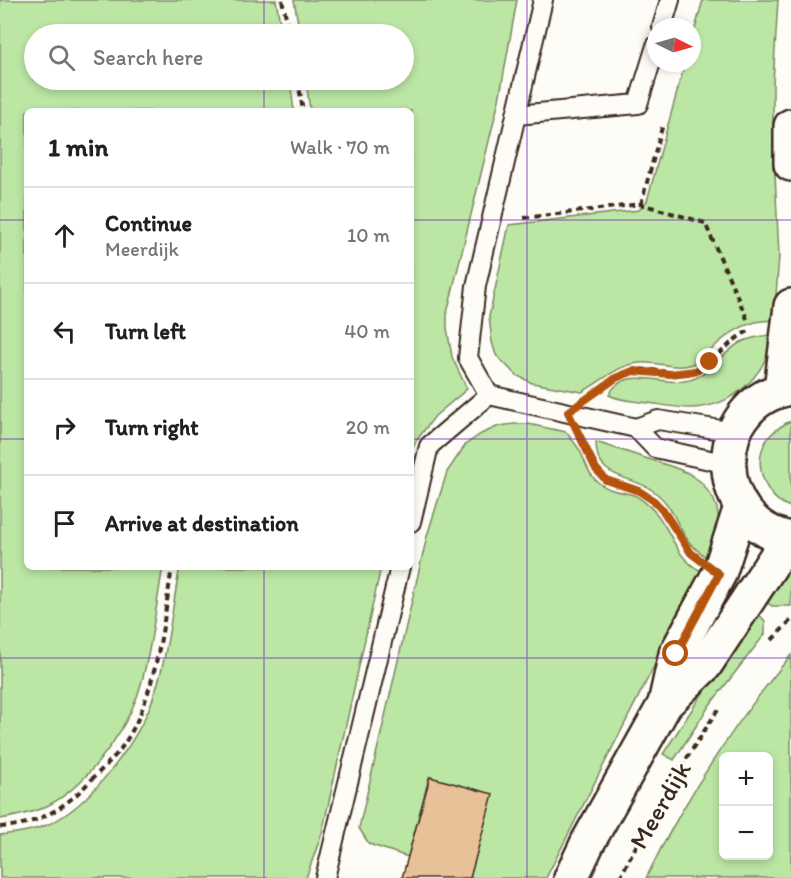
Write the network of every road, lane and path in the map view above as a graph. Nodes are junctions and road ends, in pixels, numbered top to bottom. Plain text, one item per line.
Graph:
1 (282, 0) edge
2 (543, 0) edge
3 (670, 0) edge
4 (665, 18) edge
5 (288, 24) edge
6 (648, 72) edge
7 (300, 90) edge
8 (303, 108) edge
9 (516, 115) junction
10 (665, 117) dead end
11 (791, 126) edge
12 (791, 164) edge
13 (641, 204) junction
14 (490, 222) junction
15 (791, 306) edge
16 (786, 389) edge
17 (489, 395) junction
18 (568, 412) junction
19 (636, 428) junction
20 (734, 432) junction
21 (728, 464) junction
22 (741, 507) junction
23 (414, 510) edge
24 (789, 539) edge
25 (172, 570) edge
26 (399, 570) edge
27 (719, 574) junction
28 (791, 620) edge
29 (770, 643) dead end
30 (723, 703) dead end
31 (665, 704) junction
32 (0, 827) edge
33 (325, 878) edge
34 (571, 878) edge
35 (621, 878) edge

1 - 5 path
2 - 9 lane
3 - 4 lane
6 - 9 lane
7 - 8 path
9 - 14 lane
10 - 13 path
11 - 12 street
13 - 14 path
13 - 18 path
14 - 17 lane
15 - 16 street
16 - 20 street
17 - 18 lane
17 - 23 lane
18 - 19 lane
18 - 27 path
19 - 20 lane
19 - 21 lane
20 - 21 street
21 - 22 street
22 - 24 street
22 - 27 street, Meerdijk
24 - 31 street, Meerdijk
25 - 32 path
26 - 33 lane
27 - 31 street, Meerdijk
28 - 29 path
30 - 35 path, Meerdijk
31 - 34 street, Meerdijk

